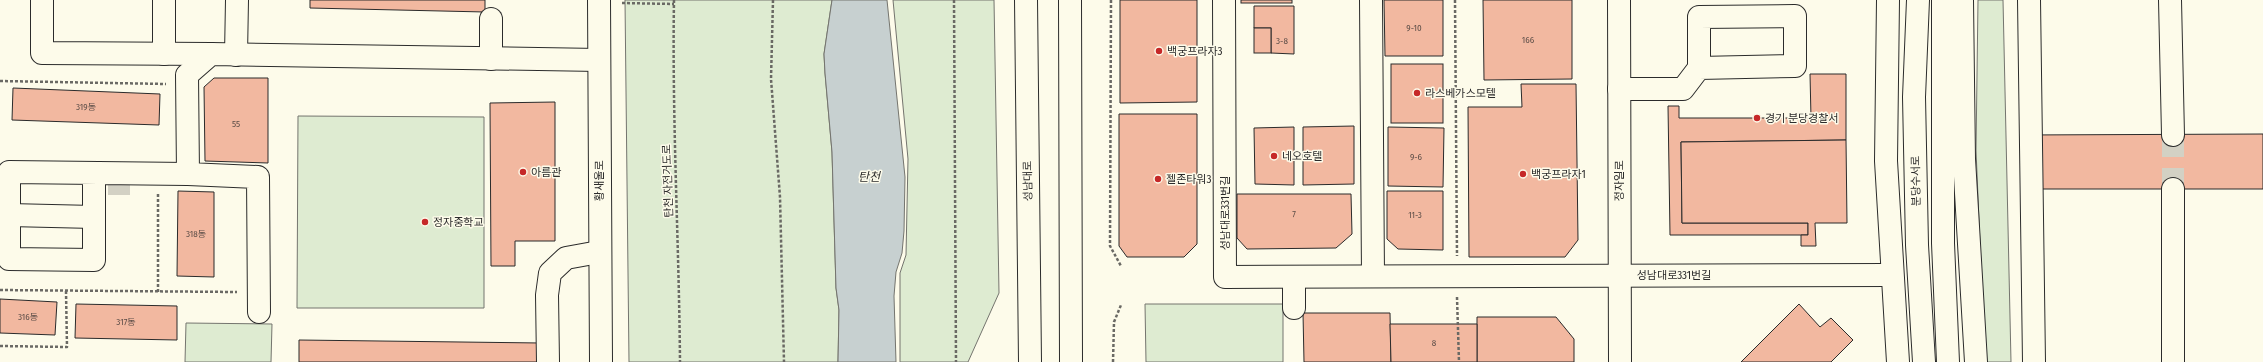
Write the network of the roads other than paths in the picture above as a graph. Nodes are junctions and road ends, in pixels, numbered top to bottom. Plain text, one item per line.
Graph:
1 (42, 0) edge
2 (164, 0) edge
3 (237, 0) edge
4 (599, 0) edge
5 (1026, 0) edge
6 (1070, 0) edge
7 (1224, 0) edge
8 (1371, 0) edge
9 (1619, 0) edge
10 (1888, 0) edge
11 (1918, 0) edge
12 (1943, 0) edge
13 (1962, 0) edge
14 (2029, 0) edge
15 (2170, 0) edge
16 (491, 19) dead end
17 (164, 54) junction
18 (211, 54) junction
19 (236, 55) junction
20 (491, 59) junction
21 (599, 60) junction
22 (1699, 68) junction
23 (1619, 89) junction
24 (2172, 135) tunnel mouth
25 (94, 173) junction
26 (188, 174) junction
27 (2172, 189) tunnel mouth
28 (9, 214) junction
29 (94, 216) junction
30 (599, 252) junction
31 (1892, 275) junction
32 (1373, 276) junction
33 (1620, 276) junction
34 (1294, 277) junction
35 (259, 302) road end
36 (1294, 308) dead end
37 (548, 362) edge
38 (601, 362) edge
39 (1030, 362) edge
40 (1071, 362) edge
41 (1620, 362) edge
42 (1898, 362) edge
43 (1924, 362) edge
44 (1948, 362) edge
45 (1976, 362) edge
46 (2034, 362) edge
47 (2173, 362) edge

1 - 17 main road
2 - 17 main road
3 - 19 main road
4 - 21 main road, 황새울로
5 - 39 main road, 성남대로
6 - 40 main road
7 - 34 main road, 성남대로331번길
8 - 32 main road
9 - 23 main road, 정자일로
10 - 31 main road
11 - 43 main road, 분당수서로
12 - 44 main road
13 - 45 main road
14 - 46 main road
15 - 24 main road
16 - 20 main road
17 - 18 main road
18 - 19 main road
18 - 26 main road
19 - 20 main road
20 - 21 main road
21 - 30 main road, 황새울로
22 - 22 main road
22 - 23 main road
23 - 33 main road, 정자일로
25 - 26 main road
25 - 28 main road
25 - 29 main road
26 - 35 main road
27 - 47 main road
28 - 29 main road
28 - 29 main road
30 - 37 main road
30 - 38 main road, 황새울로
31 - 33 main road, 성남대로331번길
31 - 42 main road
32 - 33 main road, 성남대로331번길
32 - 34 main road, 성남대로331번길
33 - 41 main road, 정자일로
34 - 36 main road

